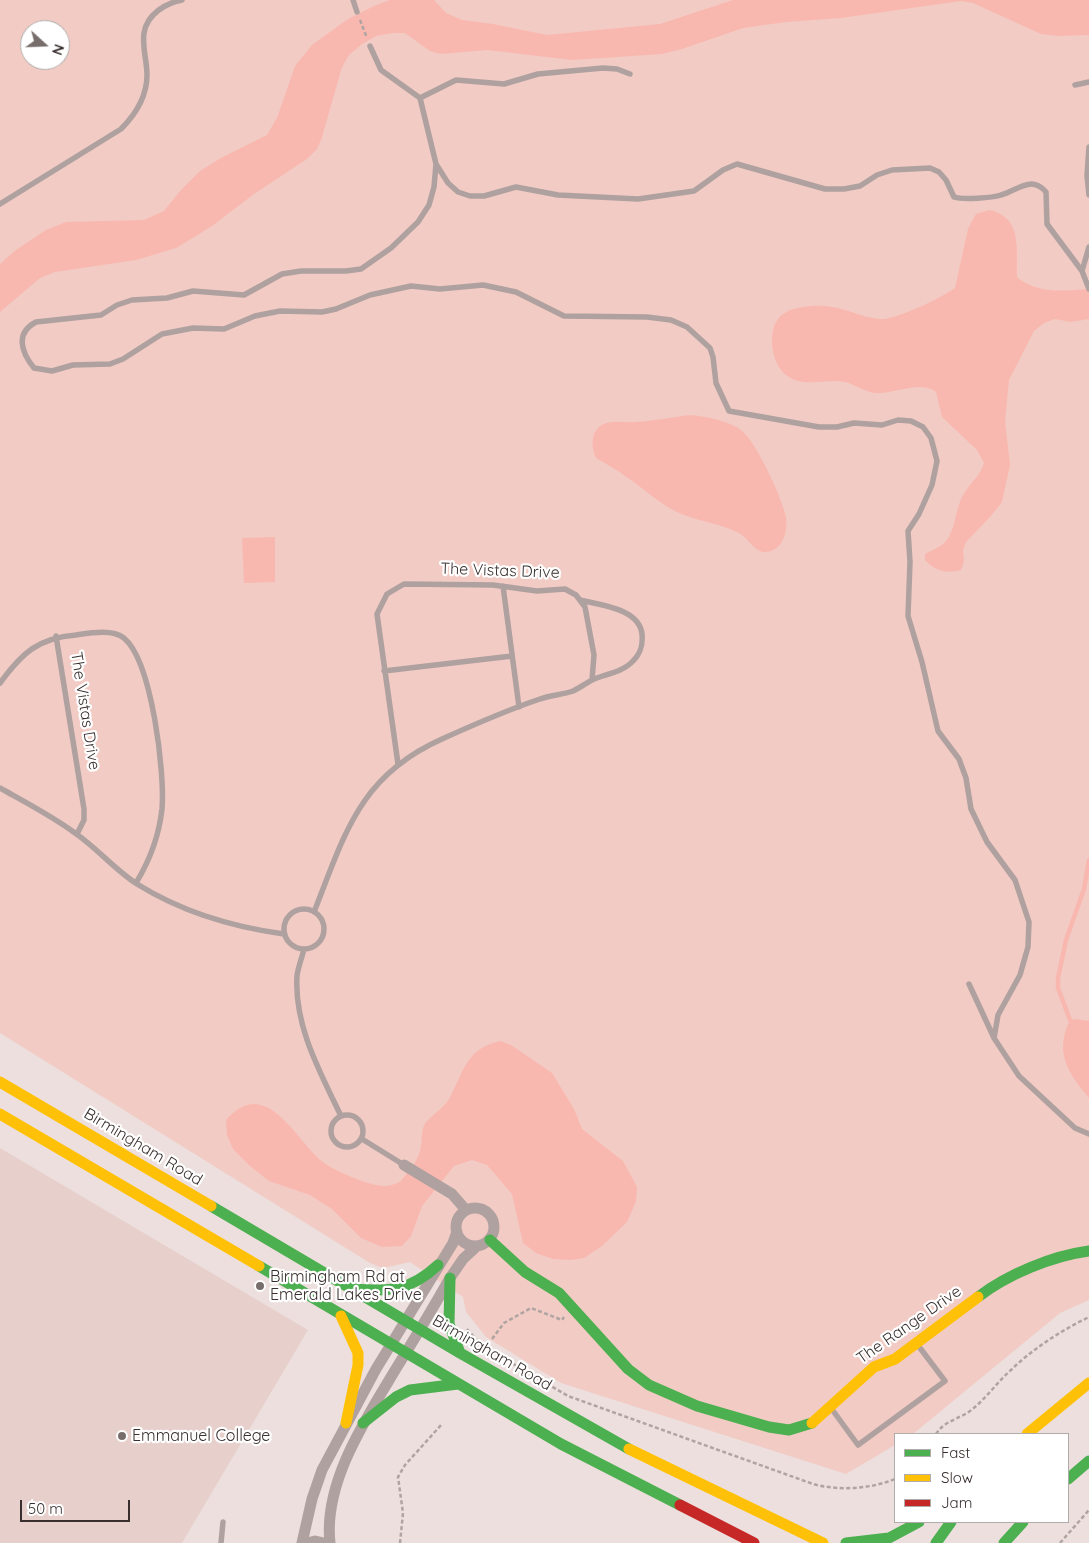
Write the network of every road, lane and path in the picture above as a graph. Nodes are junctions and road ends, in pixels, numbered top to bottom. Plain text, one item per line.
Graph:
1 (182, 0) edge
2 (356, 1) edge
3 (357, 12) joint
4 (370, 46) joint
5 (630, 74) dead end
6 (1089, 82) edge
7 (1074, 85) dead end
8 (420, 98) junction
9 (1089, 146) edge
10 (436, 164) junction
11 (1089, 195) edge
12 (0, 204) edge
13 (1089, 248) edge
14 (1082, 270) junction
15 (1089, 289) edge
16 (503, 586) junction
17 (580, 600) junction
18 (56, 636) junction
19 (512, 656) junction
20 (384, 671) junction
21 (592, 680) junction
22 (0, 683) edge
23 (519, 707) junction
24 (398, 764) junction
25 (0, 788) edge
26 (77, 834) junction
27 (136, 883) junction
28 (314, 912) junction
29 (284, 934) junction
30 (304, 949) junction
31 (969, 984) dead end
32 (994, 1038) junction
33 (0, 1082) edge
34 (0, 1114) edge
35 (341, 1116) junction
36 (1089, 1134) edge
37 (362, 1139) junction
38 (404, 1165) joint
39 (466, 1210) junction
40 (457, 1232) junction
41 (490, 1240) junction
42 (477, 1246) junction
43 (1089, 1251) edge
44 (438, 1266) junction
45 (450, 1278) junction
46 (351, 1288) junction
47 (574, 1307) junction
48 (341, 1316) junction
49 (1089, 1317) edge
50 (405, 1321) junction
51 (464, 1324) dead end
52 (420, 1330) junction
53 (492, 1339) dead end
54 (916, 1342) junction
55 (391, 1344) junction
56 (406, 1353) junction
57 (460, 1353) junction
58 (1089, 1383) edge
59 (458, 1384) junction
60 (831, 1408) junction
61 (346, 1422) junction
62 (363, 1423) junction
63 (442, 1424) dead end
64 (937, 1433) edge
65 (1028, 1433) edge
66 (1089, 1462) edge
67 (894, 1478) edge
68 (1069, 1478) edge
69 (1089, 1510) edge
70 (223, 1522) dead end
71 (917, 1523) edge
72 (950, 1523) edge
73 (1021, 1523) edge
74 (1027, 1523) edge
75 (1025, 1536) dead end
76 (221, 1543) edge
77 (302, 1543) edge
78 (307, 1543) edge
79 (324, 1543) edge
80 (330, 1543) edge
81 (400, 1543) edge
82 (754, 1543) edge
83 (823, 1543) edge
84 (846, 1543) edge
85 (936, 1543) edge
86 (1004, 1543) edge
87 (1060, 1543) edge

1 - 12 lane
2 - 3 lane
3 - 4 path
4 - 8 lane
5 - 8 lane
6 - 7 lane
8 - 10 lane
9 - 11 lane
10 - 14 lane
10 - 32 lane
13 - 14 lane
14 - 15 lane
16 - 17 lane, The Vistas Drive
16 - 19 lane
16 - 20 lane, The Vistas Drive
17 - 21 lane
17 - 21 lane, The Vistas Drive
18 - 22 lane, The Vistas Drive
18 - 26 lane, The Vistas Drive
18 - 27 lane
19 - 20 lane
19 - 23 lane
20 - 24 lane, The Vistas Drive
21 - 23 lane
23 - 24 lane
24 - 28 lane
25 - 26 lane
26 - 27 lane
27 - 29 lane
28 - 29 lane
28 - 30 lane
29 - 30 lane
30 - 35 lane
31 - 32 lane
32 - 36 lane
33 - 46 street, Birmingham Road
34 - 48 street
35 - 37 lane
35 - 37 lane
37 - 38 lane
38 - 39 street
39 - 40 street
39 - 41 street
40 - 42 street
40 - 44 street
41 - 42 street
41 - 47 street, The Range Drive
42 - 45 street
43 - 54 street, The Range Drive
44 - 46 street
44 - 50 street
45 - 52 street
45 - 57 street
46 - 50 street, Birmingham Road
47 - 53 path
47 - 60 street, The Range Drive
48 - 55 street
48 - 61 street
49 - 64 path
50 - 52 street, Birmingham Road
50 - 55 street
51 - 67 path
52 - 56 street
52 - 57 street, Birmingham Road
54 - 60 street, The Range Drive
54 - 60 lane
55 - 56 street
55 - 61 street
56 - 59 street
56 - 62 street
57 - 83 street, Birmingham Road
58 - 65 street
59 - 62 street
59 - 82 street
61 - 77 street
62 - 80 street
63 - 81 path
66 - 68 street
69 - 87 path
70 - 76 lane
71 - 84 street
72 - 85 street
73 - 86 street
74 - 75 street
78 - 79 street

